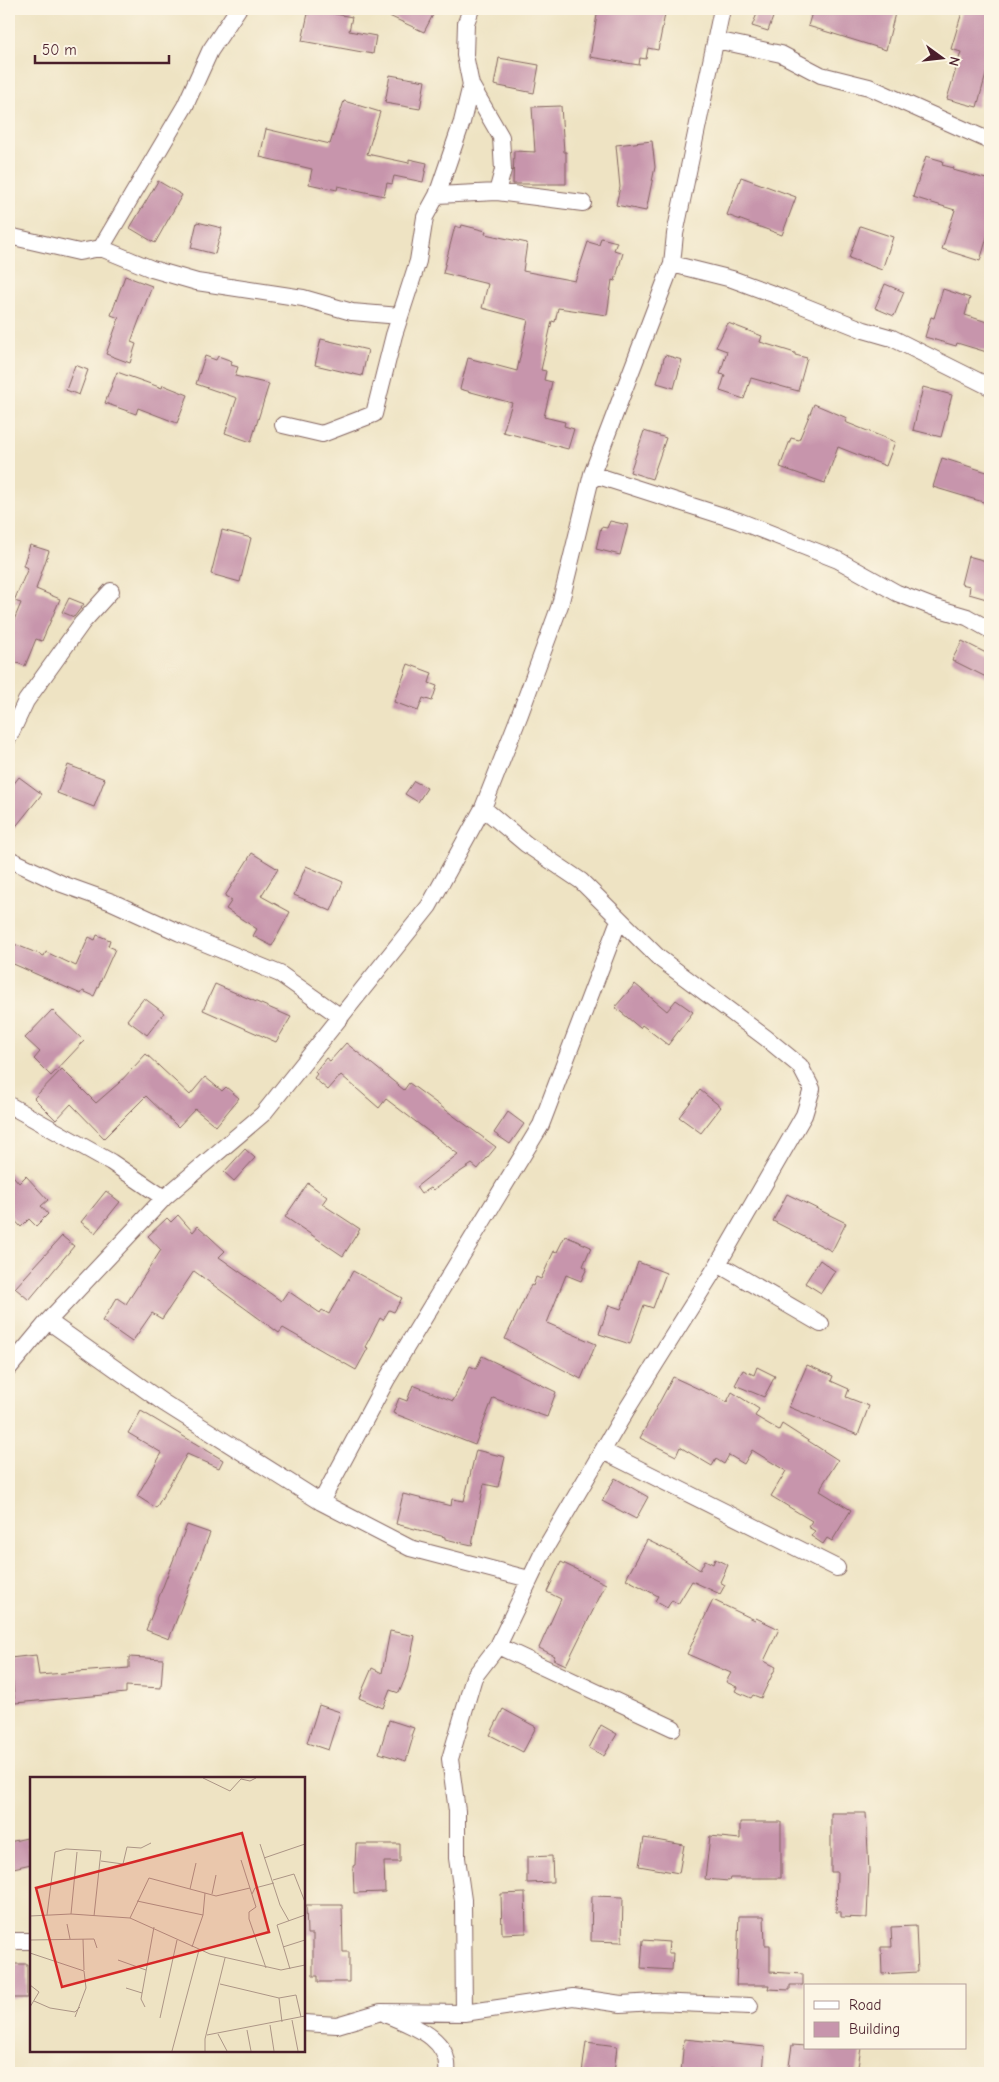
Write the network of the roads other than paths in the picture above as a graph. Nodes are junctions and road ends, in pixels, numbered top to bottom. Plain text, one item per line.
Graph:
1 (238, 9) edge
2 (471, 9) edge
3 (722, 9) edge
4 (716, 40) junction
5 (471, 85) junction
6 (990, 141) edge
7 (497, 192) junction
8 (437, 195) junction
9 (583, 204) dead end
10 (9, 236) edge
11 (101, 248) junction
12 (672, 264) junction
13 (400, 316) junction
14 (990, 387) edge
15 (283, 426) dead end
16 (592, 474) junction
17 (111, 591) dead end
18 (990, 630) edge
19 (9, 737) edge
20 (483, 808) junction
21 (9, 859) edge
22 (619, 920) junction
23 (341, 1017) junction
24 (9, 1105) edge
25 (164, 1198) junction
26 (718, 1264) junction
27 (48, 1321) junction
28 (822, 1324) dead end
29 (9, 1368) edge
30 (603, 1451) junction
31 (321, 1502) junction
32 (837, 1568) dead end
33 (529, 1579) junction
34 (498, 1646) junction
35 (673, 1728) dead end
36 (9, 1941) edge
37 (30, 1941) edge
38 (750, 2006) dead end
39 (381, 2012) junction
40 (464, 2013) junction
41 (305, 2023) edge
42 (448, 2073) edge

1 - 11 street
2 - 5 street
3 - 4 street
4 - 6 street
4 - 12 street
5 - 7 street
5 - 8 street
7 - 8 street
7 - 9 street
8 - 13 street
10 - 11 street
11 - 13 street
12 - 14 street
12 - 16 street
13 - 15 street
16 - 18 street
16 - 20 street
17 - 19 street
20 - 22 street
20 - 23 street
21 - 23 street
22 - 26 street
22 - 31 street
23 - 25 street
24 - 25 street
25 - 27 street
26 - 28 street
26 - 30 street
27 - 29 street
27 - 31 street
30 - 32 street
30 - 33 street
31 - 33 street
33 - 34 street
34 - 35 street
34 - 40 street
36 - 37 street
38 - 40 street
39 - 40 street
39 - 41 street
39 - 42 street

